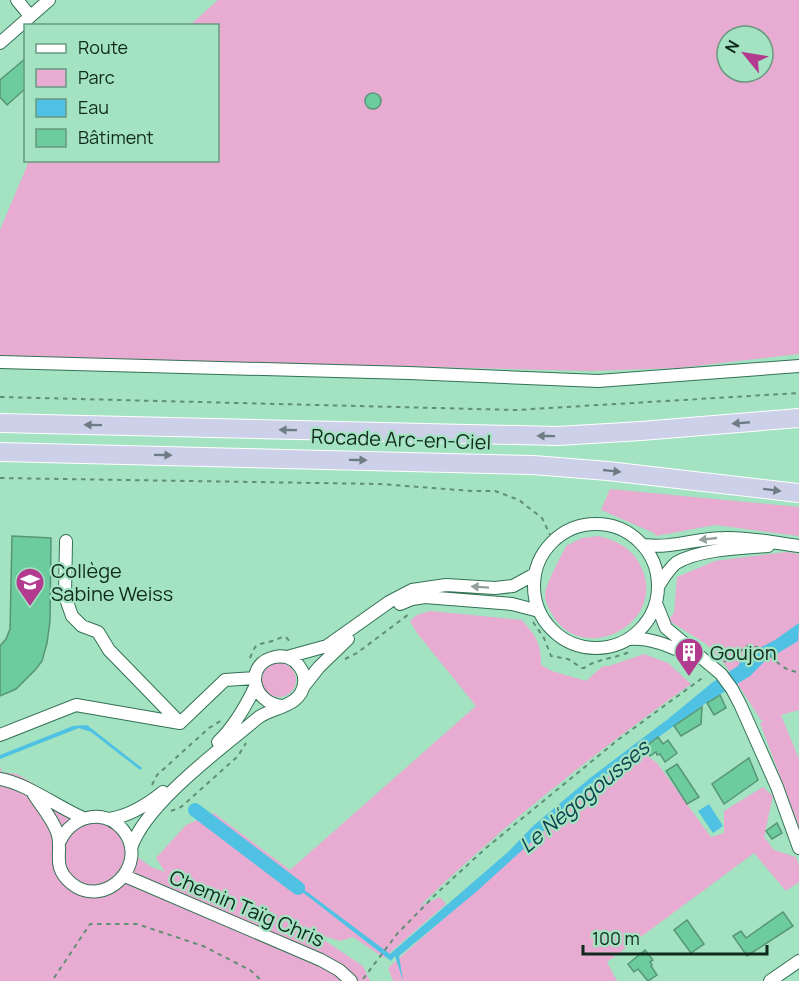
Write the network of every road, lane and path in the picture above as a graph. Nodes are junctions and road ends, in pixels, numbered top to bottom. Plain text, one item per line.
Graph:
1 (17, 0) edge
2 (50, 0) edge
3 (30, 16) junction
4 (0, 44) edge
5 (0, 362) edge
6 (799, 366) edge
7 (799, 393) edge
8 (0, 397) edge
9 (799, 418) edge
10 (0, 423) edge
11 (0, 452) edge
12 (0, 478) edge
13 (799, 493) edge
14 (66, 541) dead end
15 (553, 541) junction
16 (644, 545) junction
17 (793, 545) edge
18 (536, 574) junction
19 (659, 585) junction
20 (656, 603) junction
21 (414, 608) dead end
22 (535, 615) junction
23 (283, 636) dead end
24 (633, 644) junction
25 (287, 657) junction
26 (342, 659) dead end
27 (711, 670) junction
28 (799, 672) edge
29 (251, 680) junction
30 (304, 686) junction
31 (282, 706) junction
32 (224, 719) dead end
33 (180, 723) junction
34 (0, 735) edge
35 (249, 737) dead end
36 (0, 779) edge
37 (150, 789) dead end
38 (170, 790) junction
39 (33, 793) junction
40 (165, 813) dead end
41 (83, 818) junction
42 (109, 819) junction
43 (60, 840) junction
44 (132, 848) junction
45 (799, 848) edge
46 (125, 876) junction
47 (799, 961) edge
48 (54, 978) dead end
49 (773, 980) edge
50 (262, 981) edge
51 (351, 981) edge
52 (365, 981) edge

1 - 3 street
2 - 3 street
3 - 4 street
5 - 6 street
7 - 8 path
9 -> 10 highway, Rocade Arc-en-Ciel
11 -> 13 highway, Rocade Arc-en-Ciel
12 - 15 path
14 - 33 street
15 - 16 street
15 - 18 street
17 -> 16 street
16 - 19 street
17 - 19 street
18 - 22 street
18 -> 25 street
19 - 20 street
20 - 24 street
20 - 27 street
21 - 26 path
22 - 24 street
22 - 24 path
22 - 30 street
23 - 29 path
24 - 27 street
25 - 29 street
25 - 30 street
27 - 28 path
27 - 45 street
27 - 52 path
29 - 31 street
29 - 33 street
29 - 38 street
30 - 31 street
31 - 38 street
32 - 37 path
33 - 34 street
35 - 40 path
36 - 39 street
38 - 42 street
38 - 44 street
39 - 41 street
39 - 43 street
41 - 42 street
41 - 43 street
42 - 44 street
43 - 46 street
44 - 46 street
46 - 51 street, Chemin Taïg Chris
47 - 49 street
48 - 50 path

